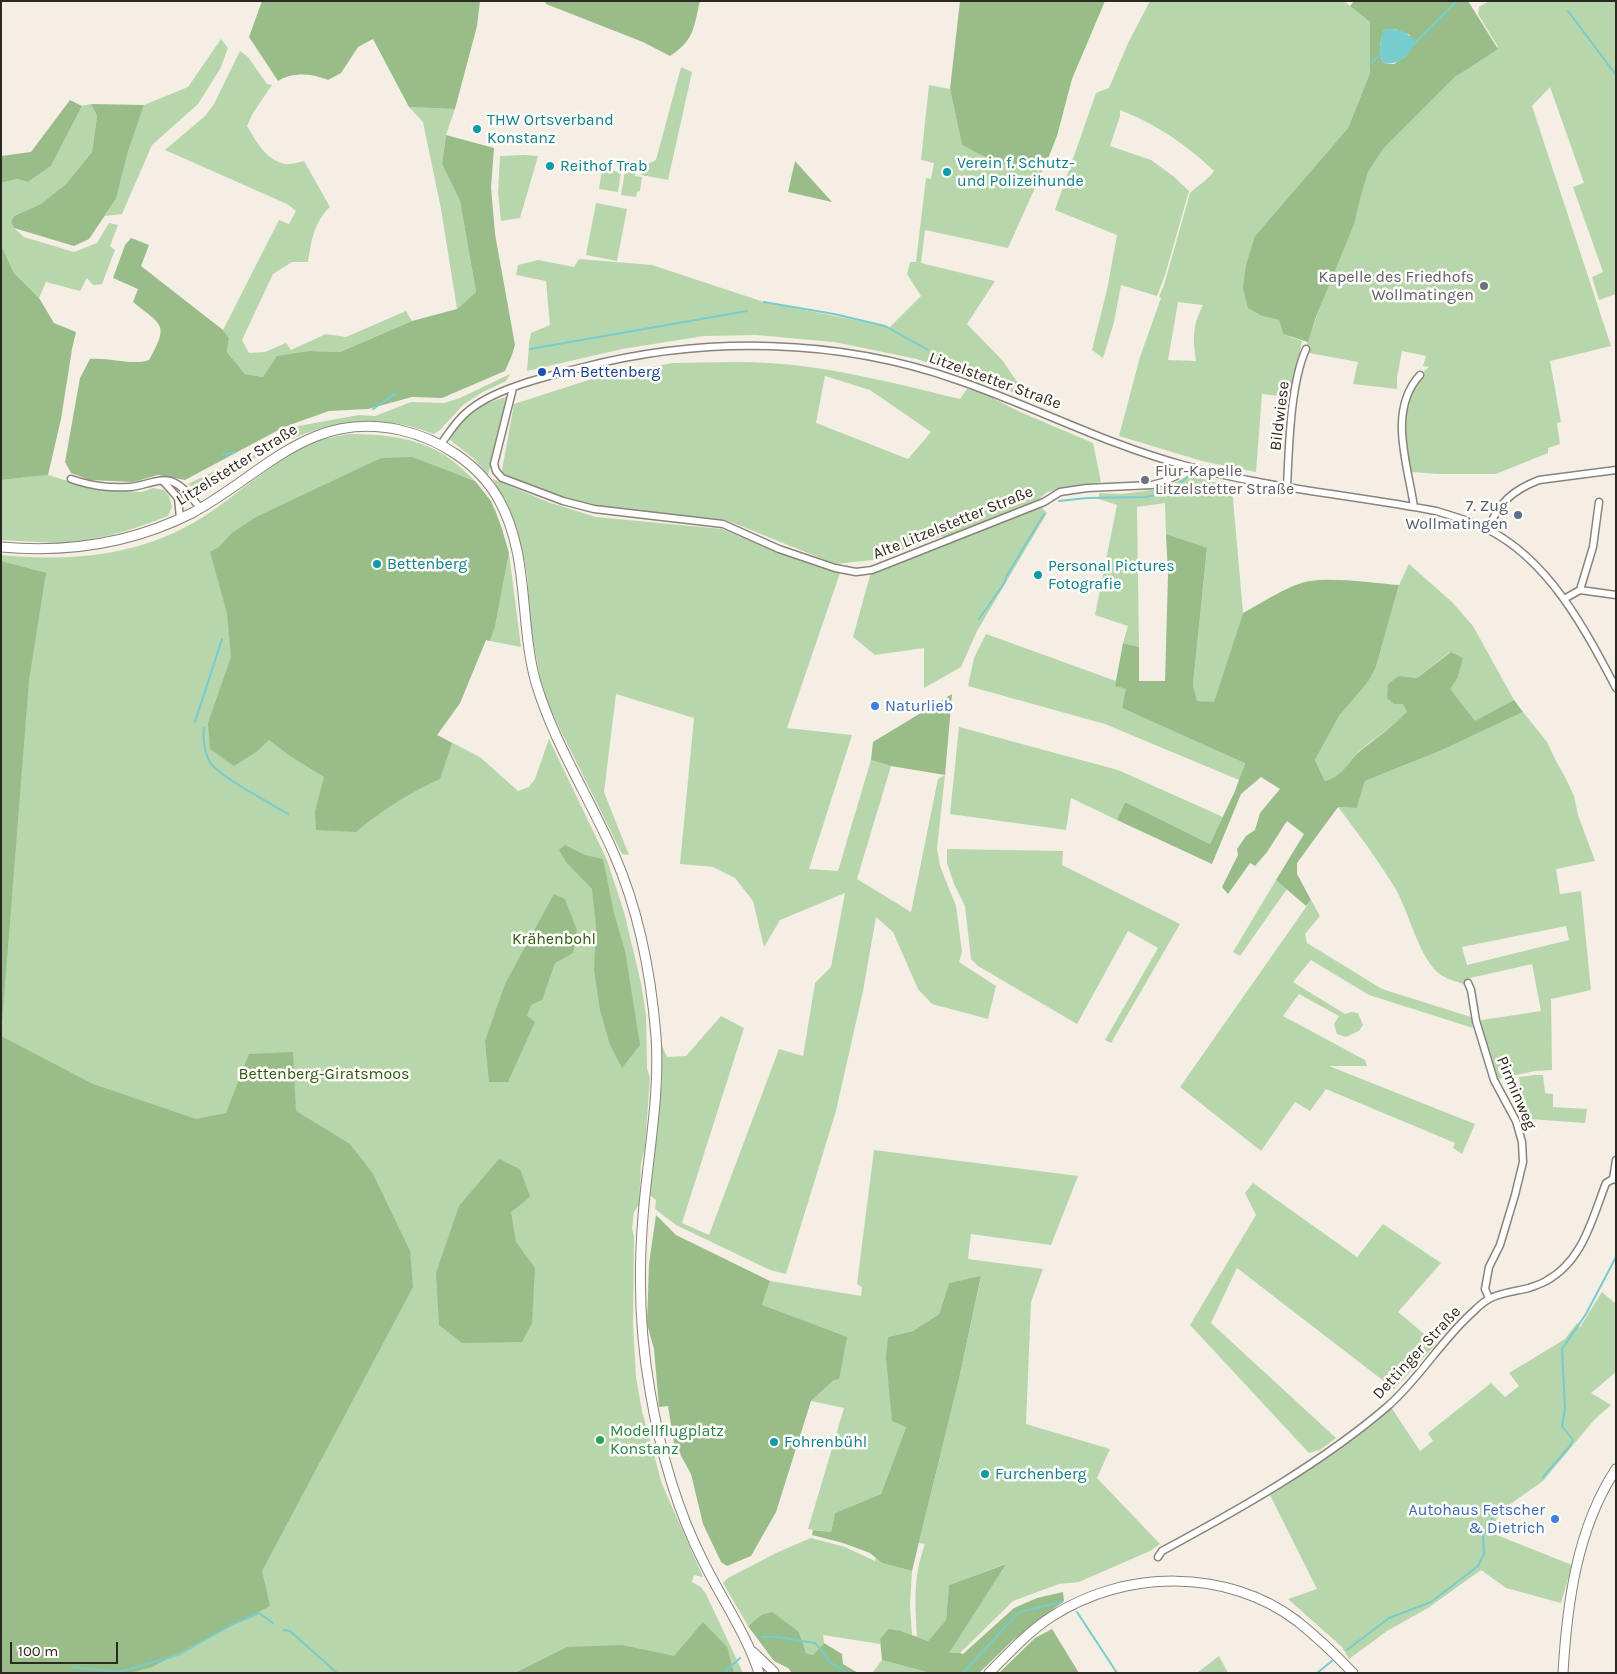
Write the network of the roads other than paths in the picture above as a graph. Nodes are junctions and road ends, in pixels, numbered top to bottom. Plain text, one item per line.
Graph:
1 (1306, 349) dead end
2 (1420, 375) dead end
3 (513, 388) junction
4 (440, 444) junction
5 (1184, 465) junction
6 (1616, 470) edge
7 (71, 479) dead end
8 (163, 481) junction
9 (1287, 487) junction
10 (1599, 502) dead end
11 (1414, 507) junction
12 (200, 508) junction
13 (180, 518) junction
14 (1488, 530) junction
15 (1, 547) edge
16 (1580, 590) junction
17 (1616, 595) edge
18 (1564, 600) junction
19 (1616, 688) edge
20 (1468, 983) dead end
21 (1616, 1160) edge
22 (1614, 1180) edge
23 (1489, 1298) junction
24 (1616, 1469) edge
25 (1158, 1556) dead end
26 (750, 1648) junction
27 (759, 1673) edge
28 (774, 1673) edge
29 (989, 1673) edge
30 (1353, 1673) edge
31 (1563, 1673) edge

1 - 9 street, Bildwiese
2 - 11 street
3 - 4 street, Litzelstetter Straße
3 - 5 street, Litzelstetter Straße
3 - 5 street, Alte Litzelstetter Straße
4 - 12 main road, Litzelstetter Straße
4 - 26 main road
5 - 9 street, Litzelstetter Straße
6 - 14 street
7 - 8 street
8 - 12 street
8 - 13 street
9 - 11 street, Litzelstetter Straße
10 - 16 street
11 - 14 street, Litzelstetter Straße
12 - 13 main road, Litzelstetter Straße
13 - 15 main road, Litzelstetter Straße
14 - 18 street, Litzelstetter Straße
16 - 17 street
16 - 18 street
18 - 19 street, Litzelstetter Straße
20 - 23 street, Pirminweg
21 - 22 street, Dettinger Straße
22 - 23 street, Dettinger Straße
23 - 25 street, Dettinger Straße
24 - 31 main road
26 - 27 main road
26 - 28 main road
29 - 30 main road

